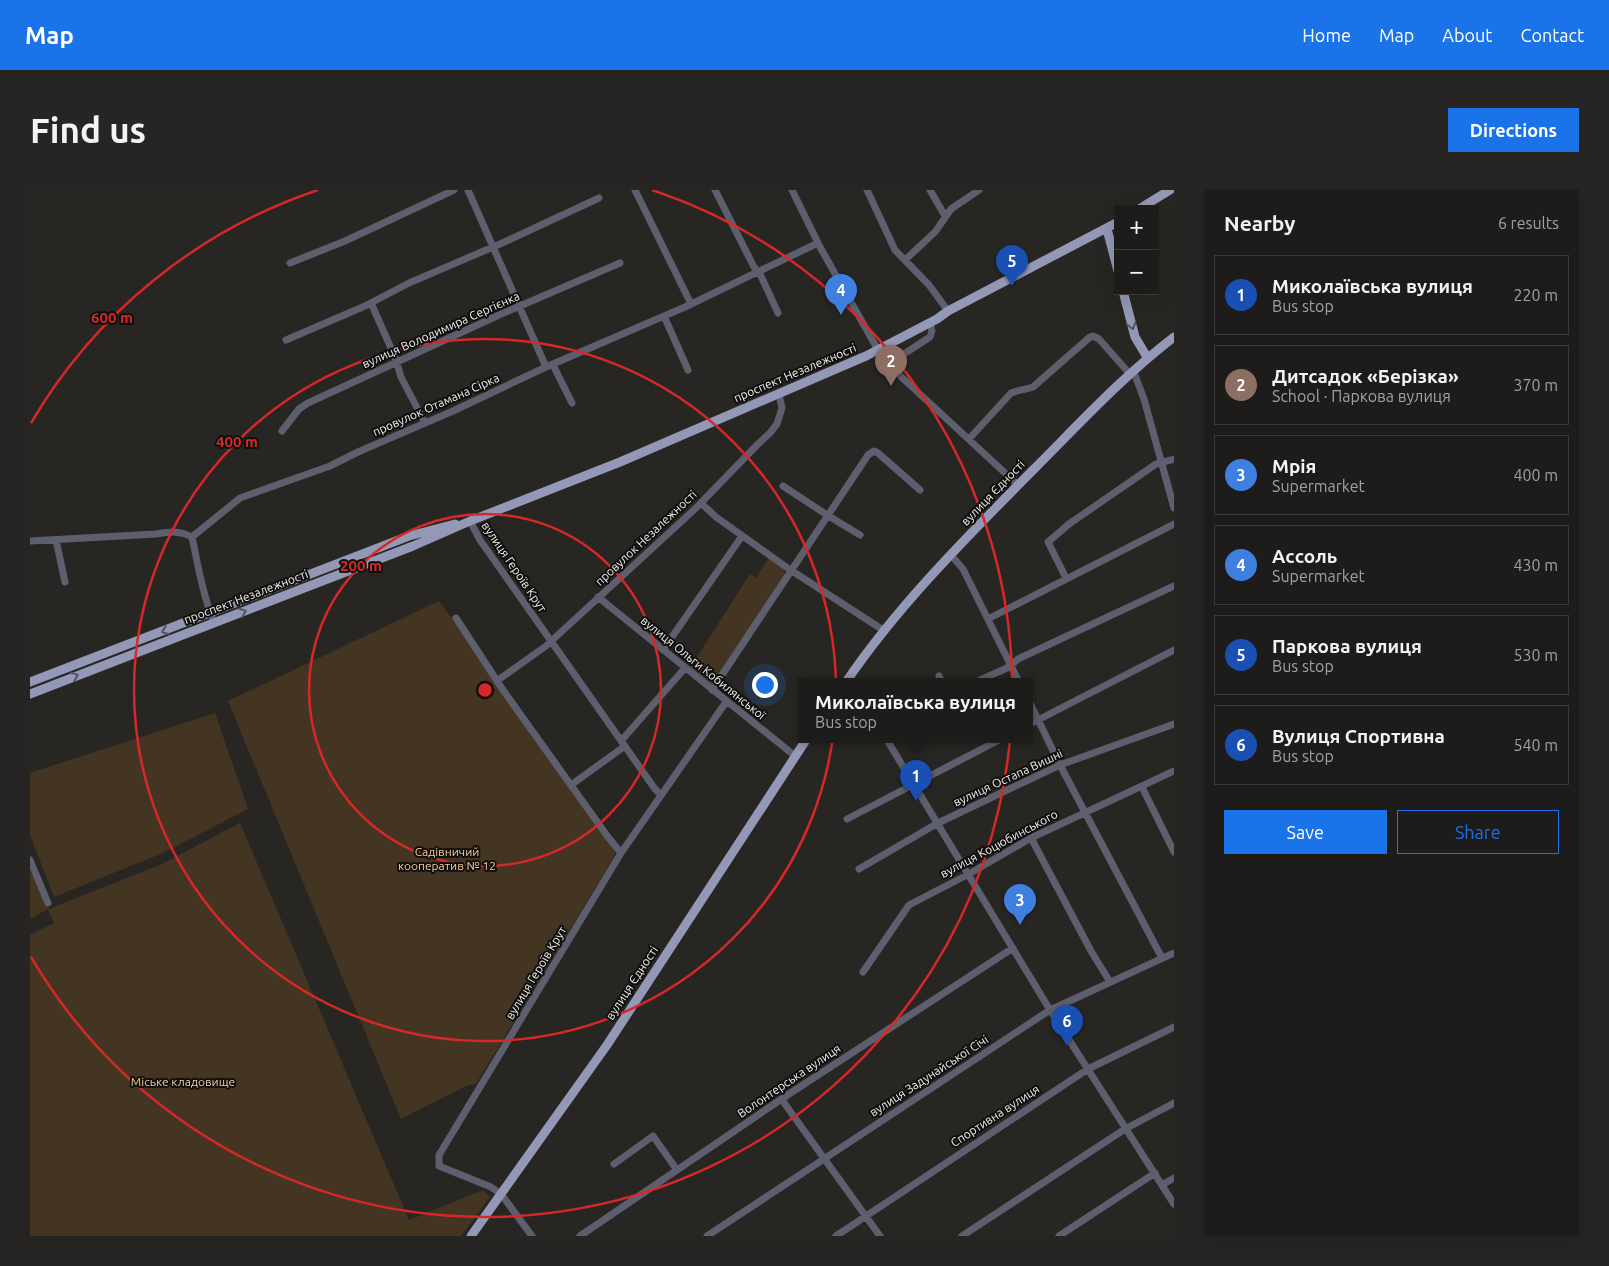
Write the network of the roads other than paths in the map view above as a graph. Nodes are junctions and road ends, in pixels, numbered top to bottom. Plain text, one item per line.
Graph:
1 (454, 190) edge
2 (468, 190) edge
3 (635, 190) edge
4 (715, 190) edge
5 (792, 190) edge
6 (867, 190) edge
7 (930, 190) edge
8 (979, 190) edge
9 (1170, 190) edge
10 (599, 198) dead end
11 (1146, 205) edge
12 (945, 216) junction
13 (1114, 225) edge
14 (1107, 229) junction
15 (818, 244) junction
16 (494, 247) junction
17 (1114, 256) edge
18 (905, 260) junction
19 (290, 263) dead end
20 (620, 264) dead end
21 (758, 272) junction
22 (1124, 295) edge
23 (371, 303) junction
24 (691, 304) junction
25 (520, 307) junction
26 (948, 310) junction
27 (778, 313) dead end
28 (664, 316) junction
29 (930, 323) junction
30 (1174, 337) edge
31 (286, 340) dead end
32 (878, 350) junction
33 (1147, 357) junction
34 (397, 362) junction
35 (549, 366) junction
36 (688, 370) dead end
37 (1131, 371) junction
38 (779, 394) junction
39 (572, 403) dead end
40 (425, 423) junction
41 (282, 431) dead end
42 (969, 438) junction
43 (1174, 459) edge
44 (1162, 463) junction
45 (783, 486) dead end
46 (1018, 486) junction
47 (920, 490) dead end
48 (701, 503) junction
49 (1174, 508) edge
50 (828, 515) junction
51 (470, 521) junction
52 (1174, 524) edge
53 (413, 535) junction
54 (860, 535) dead end
55 (742, 536) junction
56 (192, 537) junction
57 (56, 540) junction
58 (30, 541) edge
59 (417, 545) junction
60 (951, 555) junction
61 (792, 571) junction
62 (1066, 578) junction
63 (65, 582) dead end
64 (1174, 586) edge
65 (598, 597) junction
66 (210, 613) junction
67 (456, 618) dead end
68 (988, 619) junction
69 (214, 623) junction
70 (883, 630) junction
71 (551, 641) junction
72 (663, 650) junction
73 (1174, 650) edge
74 (1011, 665) junction
75 (686, 668) junction
76 (849, 678) edge
77 (984, 678) edge
78 (1018, 678) edge
79 (498, 680) junction
80 (30, 682) edge
81 (712, 690) junction
82 (30, 694) edge
83 (726, 702) junction
84 (1033, 709) edge
85 (1038, 720) junction
86 (1033, 722) edge
87 (1174, 724) edge
88 (623, 743) junction
89 (804, 743) edge
90 (889, 743) edge
91 (993, 743) edge
92 (795, 756) junction
93 (1060, 765) junction
94 (1174, 772) edge
95 (915, 784) junction
96 (571, 785) junction
97 (1142, 787) junction
98 (661, 795) junction
99 (1085, 813) junction
100 (847, 819) dead end
101 (938, 823) junction
102 (1031, 838) junction
103 (1174, 852) edge
104 (621, 853) junction
105 (30, 860) edge
106 (859, 869) dead end
107 (967, 874) junction
108 (48, 904) dead end
109 (1013, 948) junction
110 (1174, 953) edge
111 (1162, 958) junction
112 (863, 972) dead end
113 (1110, 982) junction
114 (1050, 1010) junction
115 (1174, 1027) edge
116 (1088, 1069) junction
117 (782, 1100) junction
118 (1174, 1103) edge
119 (1125, 1129) junction
120 (823, 1159) junction
121 (614, 1164) dead end
122 (677, 1170) junction
123 (1155, 1173) junction
124 (1174, 1178) edge
125 (1162, 1185) junction
126 (501, 1194) junction
127 (1174, 1204) edge
128 (866, 1216) junction
129 (471, 1236) edge
130 (532, 1236) edge
131 (580, 1236) edge
132 (708, 1236) edge
133 (836, 1236) edge
134 (880, 1236) edge
135 (962, 1236) edge
136 (1060, 1236) edge

1 - 19 street
2 - 16 street
3 - 24 street
4 - 21 street
5 - 15 street
6 - 18 street
7 - 12 street
8 - 12 street
9 - 11 main road
10 - 16 street
12 - 18 street
13 - 14 main road, проспект Незалежності
14 - 17 main road
14 - 26 main road, проспект Незалежності
15 - 21 street, провулок Отамана Сірка
15 - 32 street
16 - 23 street
16 - 25 street
18 - 26 street
20 - 25 street, вулиця Володимира Сергієнка
21 - 24 street, провулок Отамана Сірка
21 - 27 street
22 -> 33 main road
23 - 31 street
23 - 34 street
24 - 28 street, провулок Отамана Сірка
25 - 34 street, вулиця Володимира Сергієнка
25 - 35 street
26 - 29 main road, проспект Незалежності
28 - 35 street, провулок Отамана Сірка
28 - 36 street
29 - 32 main road, проспект Незалежності
29 - 42 street
30 - 33 main road, вулиця Єдності
32 - 38 main road, проспект Незалежності
33 - 37 main road, вулиця Єдності
34 - 40 street
34 - 41 street, вулиця Володимира Сергієнка
35 - 39 street
35 - 40 street, провулок Отамана Сірка
37 - 42 street
37 - 44 street
37 - 46 main road, вулиця Єдності
38 - 48 street, провулок Незалежності
38 - 51 main road, проспект Незалежності
40 - 56 street, провулок Отамана Сірка
42 - 46 street
43 - 44 street
44 - 49 street
44 - 62 street
45 - 50 street
46 - 60 main road, вулиця Єдності
47 - 50 street
48 - 55 street
48 - 65 street, провулок Незалежності
50 - 54 street
50 - 61 street
51 - 53 main road, проспект Незалежності
51 - 59 main road, проспект Незалежності
51 - 71 street, вулиця Героїв Крут
52 - 62 street
53 - 59 main road
53 - 66 main road, проспект Незалежності
55 - 61 street
55 - 72 street
56 - 57 street
56 - 66 street
57 - 58 street
57 - 63 street
69 -> 59 main road, проспект Незалежності
60 - 68 street
60 - 70 main road, вулиця Єдності
61 - 70 street
61 - 81 street
62 - 68 street
64 - 74 street
65 - 71 street, провулок Незалежності
65 - 72 street, вулиця Ольги Кобилянської
66 - 69 street
66 -> 80 main road, проспект Незалежності
67 - 79 street
68 - 74 street
82 -> 69 main road, проспект Незалежності
70 - 76 main road, вулиця Єдності
71 - 79 street, провулок Незалежності
71 - 88 street, вулиця Героїв Крут
72 - 75 street, вулиця Ольги Кобилянської
73 - 85 street
74 - 77 street
74 - 78 street
75 - 81 street, вулиця Ольги Кобилянської
75 - 88 street
79 - 96 street
81 - 83 street, вулиця Ольги Кобилянської
83 - 92 street, вулиця Ольги Кобилянської
83 - 98 street, вулиця Героїв Крут
84 - 85 street
85 - 86 street
85 - 93 street
87 - 93 street, вулиця Остапа Вишні
88 - 96 street
88 - 98 street, вулиця Героїв Крут
89 - 92 main road, вулиця Єдності
90 - 95 street
91 - 95 street
92 - 126 main road, вулиця Єдності
93 - 99 street
93 - 101 street, вулиця Остапа Вишні
94 - 97 street, вулиця Коцюбинського
95 - 100 street
95 - 101 street
96 - 104 street
97 - 99 street, вулиця Коцюбинського
97 - 103 street
98 - 104 street, вулиця Героїв Крут
99 - 102 street, вулиця Коцюбинського
99 - 111 street
101 - 106 street, вулиця Остапа Вишні
101 - 107 street
102 - 107 street, вулиця Коцюбинського
102 - 113 street
104 - 126 street, вулиця Героїв Крут
105 - 108 street
107 - 109 street
107 - 112 street, вулиця Коцюбинського
109 - 114 street
109 - 117 street, Волонтерська вулиця
110 - 111 street, вулиця Задунайської Січі
111 - 113 street, вулиця Задунайської Січі
113 - 114 street, вулиця Задунайської Січі
114 - 116 street
114 - 120 street, вулиця Задунайської Січі
115 - 116 street, Спортивна вулиця
116 - 119 street
116 - 128 street, Спортивна вулиця
117 - 120 street
117 - 122 street, Волонтерська вулиця
118 - 119 street
119 - 123 street
119 - 135 street
120 - 128 street
120 - 132 street, вулиця Задунайської Січі
121 - 122 street
122 - 131 street, Волонтерська вулиця
123 - 125 street
123 - 136 street
124 - 125 street
125 - 127 street
126 - 129 main road, вулиця Єдності
126 - 130 street
128 - 133 street, Спортивна вулиця
128 - 134 street

